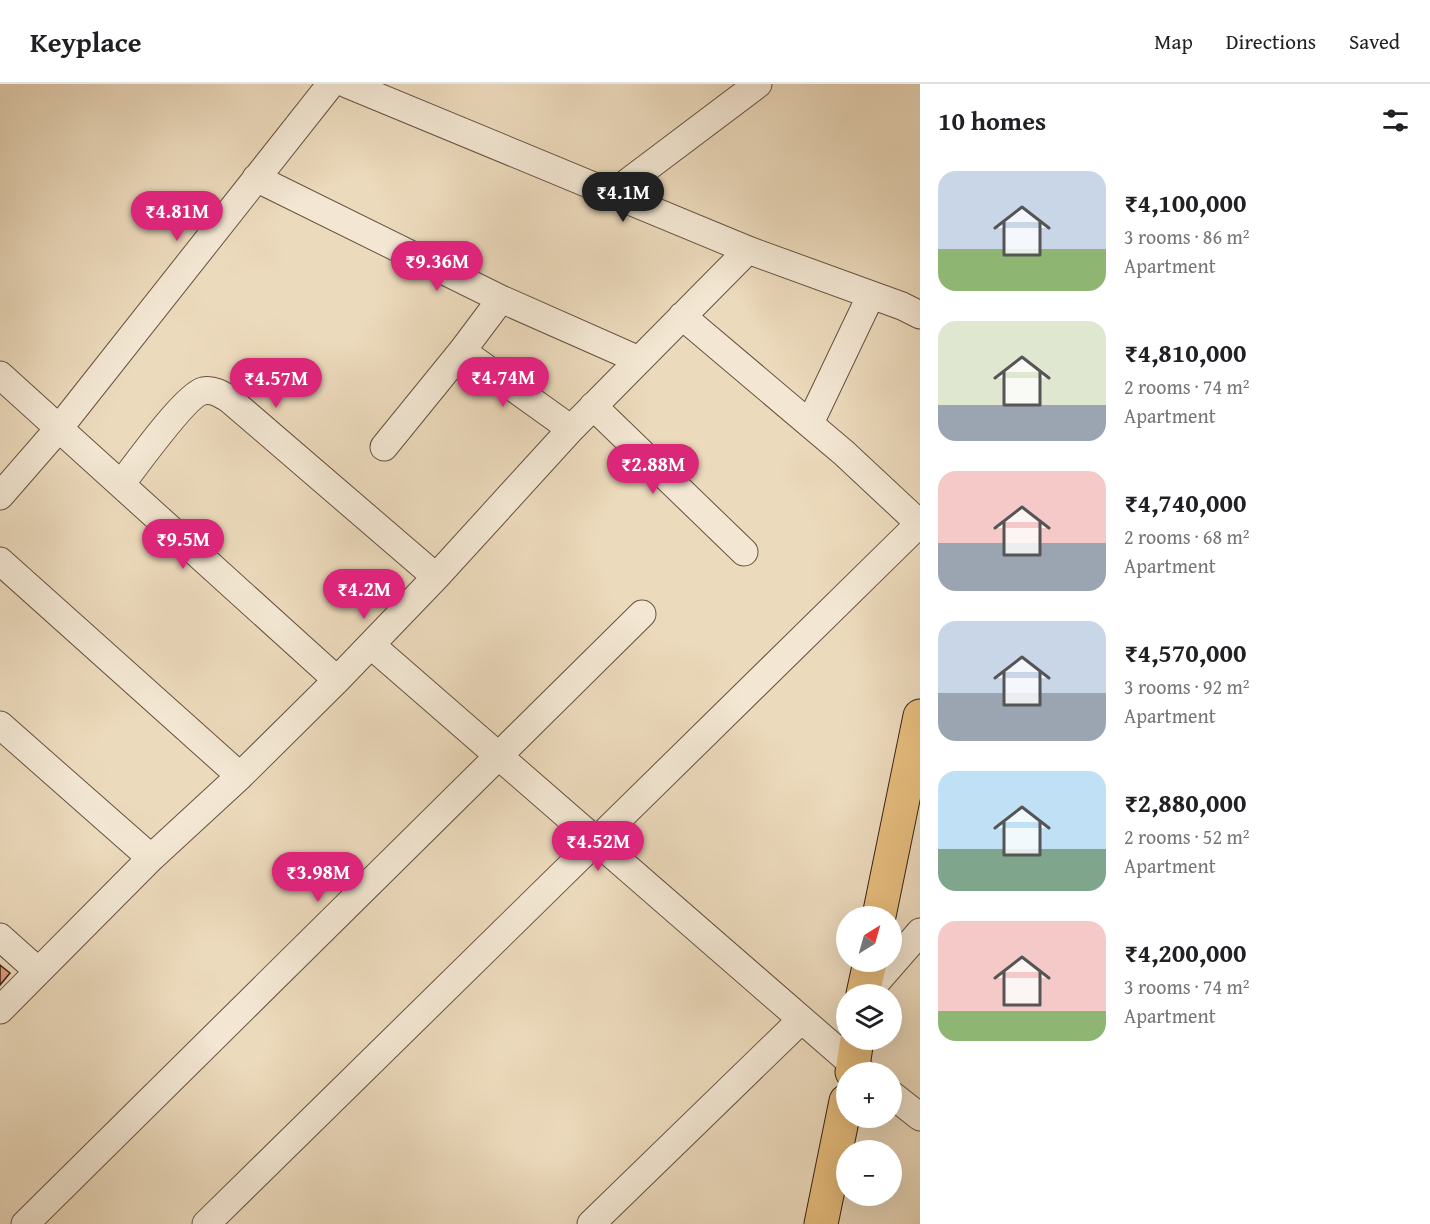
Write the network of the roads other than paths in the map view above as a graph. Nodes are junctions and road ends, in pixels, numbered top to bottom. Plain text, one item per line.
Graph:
1 (331, 84) edge
2 (347, 84) edge
3 (758, 84) edge
4 (383, 90) edge
5 (256, 178) junction
6 (612, 194) junction
7 (748, 250) junction
8 (871, 295) junction
9 (501, 299) junction
10 (920, 315) edge
11 (682, 316) junction
12 (462, 351) junction
13 (639, 360) junction
14 (0, 375) edge
15 (593, 406) junction
16 (810, 423) junction
17 (60, 427) junction
18 (571, 429) junction
19 (384, 447) dead end
20 (122, 483) junction
21 (0, 496) edge
22 (920, 523) edge
23 (744, 552) dead end
24 (0, 561) edge
25 (436, 577) junction
26 (642, 614) dead end
27 (371, 645) junction
28 (337, 680) junction
29 (920, 716) edge
30 (0, 725) edge
31 (498, 756) junction
32 (240, 776) junction
33 (597, 841) junction
34 (151, 858) junction
35 (881, 906) edge
36 (920, 932) edge
37 (0, 937) edge
38 (38, 971) junction
39 (874, 984) edge
40 (0, 1010) edge
41 (801, 1020) junction
42 (855, 1062) edge
43 (902, 1103) edge
44 (920, 1117) edge
45 (841, 1128) edge
46 (25, 1224) edge
47 (206, 1224) edge
48 (591, 1224) edge
49 (821, 1224) edge

1 - 5 street
2 - 4 street
3 - 6 street
4 - 6 street
5 - 9 street
5 - 17 street
6 - 7 street
7 - 8 street
7 - 11 street
8 - 10 street
8 - 16 street
9 - 12 street
9 - 13 street
11 - 13 street
11 - 16 street
12 - 18 street
12 - 19 street
13 - 15 street
14 - 17 street
15 - 18 street
15 - 23 street
16 - 22 street
17 - 20 street
17 - 21 street
18 - 25 street
20 - 25 street
20 - 28 street
22 - 33 street
24 - 32 street
25 - 27 street
26 - 31 street
27 - 28 street
27 - 31 street
28 - 32 street
29 - 35 main road
30 - 34 street
31 - 33 street
31 - 46 street
32 - 34 street
33 - 41 street
33 - 47 street
34 - 38 street
36 - 39 street
37 - 38 street
38 - 40 street
41 - 42 street
41 - 48 street
43 - 44 street
45 - 49 main road

